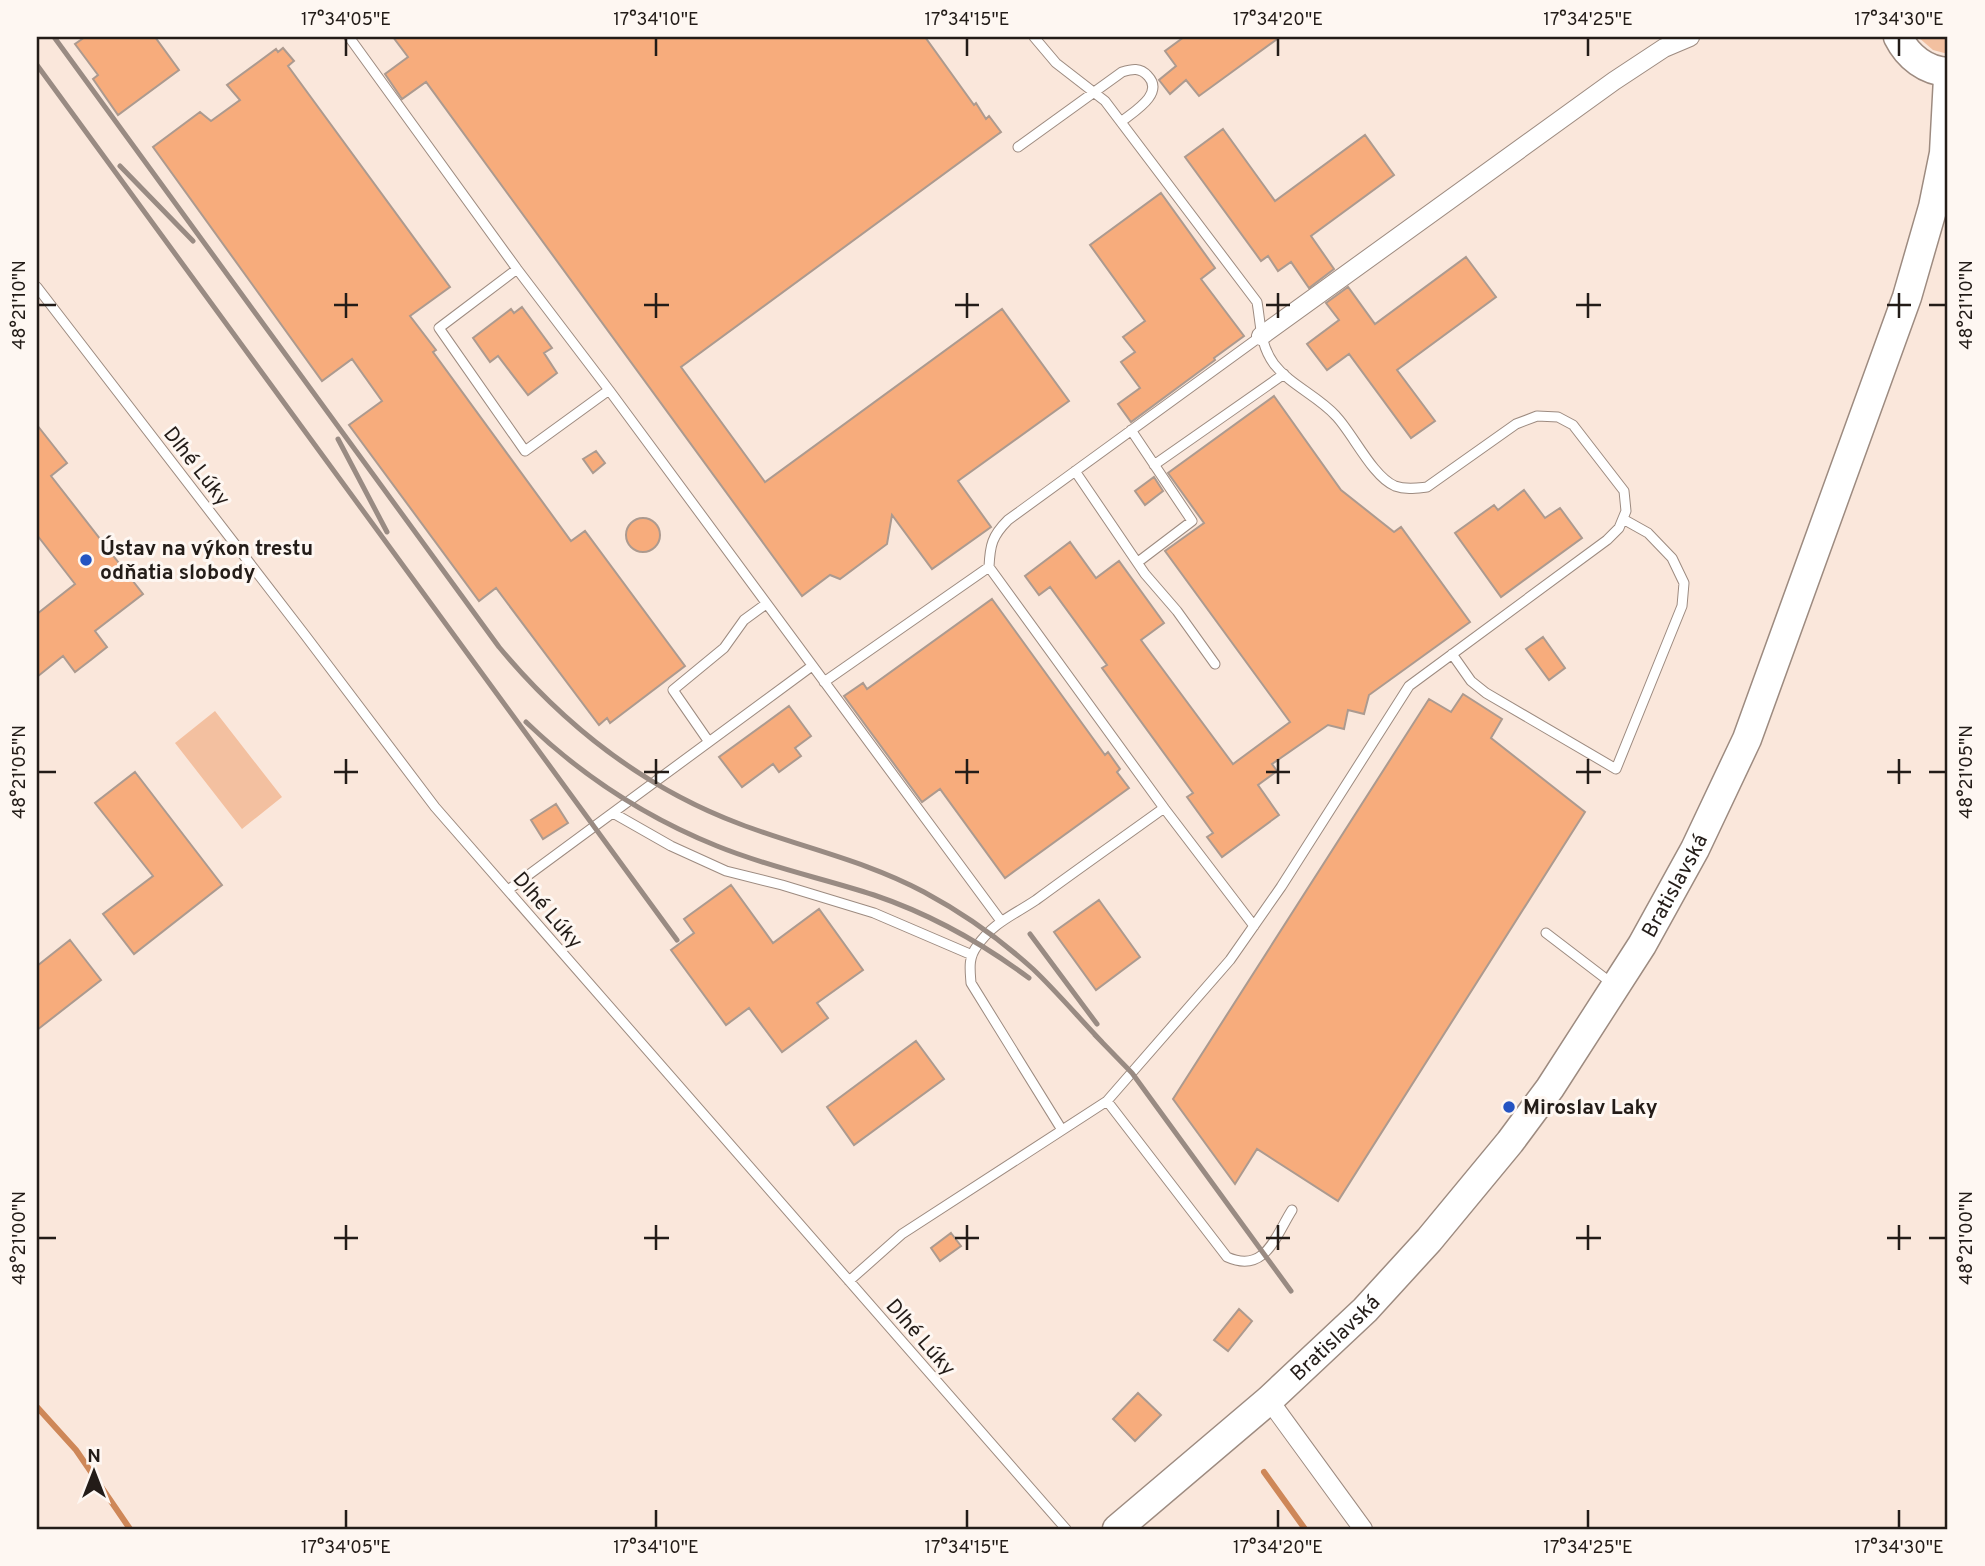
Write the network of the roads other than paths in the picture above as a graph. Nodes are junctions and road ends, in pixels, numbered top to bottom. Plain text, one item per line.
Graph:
1 (349, 37) edge
2 (1034, 37) edge
3 (1690, 37) edge
4 (1898, 37) edge
5 (1948, 72) edge
6 (1948, 78) edge
7 (1094, 93) junction
8 (1121, 122) junction
9 (1018, 147) dead end
10 (517, 270) junction
11 (37, 287) edge
12 (1261, 336) junction
13 (1284, 374) junction
14 (609, 390) junction
15 (1131, 430) junction
16 (1154, 465) junction
17 (1075, 471) junction
18 (1623, 520) junction
19 (1138, 562) junction
20 (989, 567) junction
21 (766, 604) junction
22 (1452, 654) junction
23 (1215, 664) dead end
24 (812, 666) junction
25 (824, 682) junction
26 (709, 742) junction
27 (1164, 808) junction
28 (612, 813) junction
29 (508, 890) junction
30 (1001, 921) junction
31 (1254, 926) junction
32 (1546, 933) dead end
33 (972, 955) junction
34 (1617, 987) junction
35 (1107, 1101) junction
36 (1062, 1130) junction
37 (1292, 1210) dead end
38 (849, 1281) junction
39 (1269, 1400) junction
40 (1066, 1529) edge
41 (1117, 1529) edge
42 (1363, 1529) edge

1 - 10 lane
2 - 7 lane
3 - 12 street
4 - 5 main road
6 - 34 main road, Bratislavská
7 - 8 lane
7 - 8 lane
7 - 9 lane
8 - 12 lane
10 - 14 lane
10 - 14 lane
11 - 29 lane, Dlhé Lúky
12 - 13 lane
12 - 15 lane
13 - 16 lane
13 - 18 lane
14 - 21 lane
15 - 16 lane
15 - 17 lane
16 - 19 lane
17 - 19 lane
17 - 20 lane
18 - 22 lane
18 - 22 lane
19 - 23 lane
20 - 25 lane
20 - 27 lane
21 - 24 lane
21 - 26 lane
22 - 31 lane
24 - 25 lane
24 - 26 lane
25 - 30 lane
26 - 28 lane
27 - 30 lane
27 - 31 lane
28 - 29 lane
28 - 33 lane
29 - 38 lane, Dlhé Lúky
30 - 33 lane
31 - 35 lane
32 - 34 lane
33 - 36 lane
34 - 39 main road, Bratislavská
35 - 36 lane
35 - 37 lane
36 - 38 lane
38 - 40 lane, Dlhé Lúky
39 - 41 main road, Bratislavská
39 - 42 street

